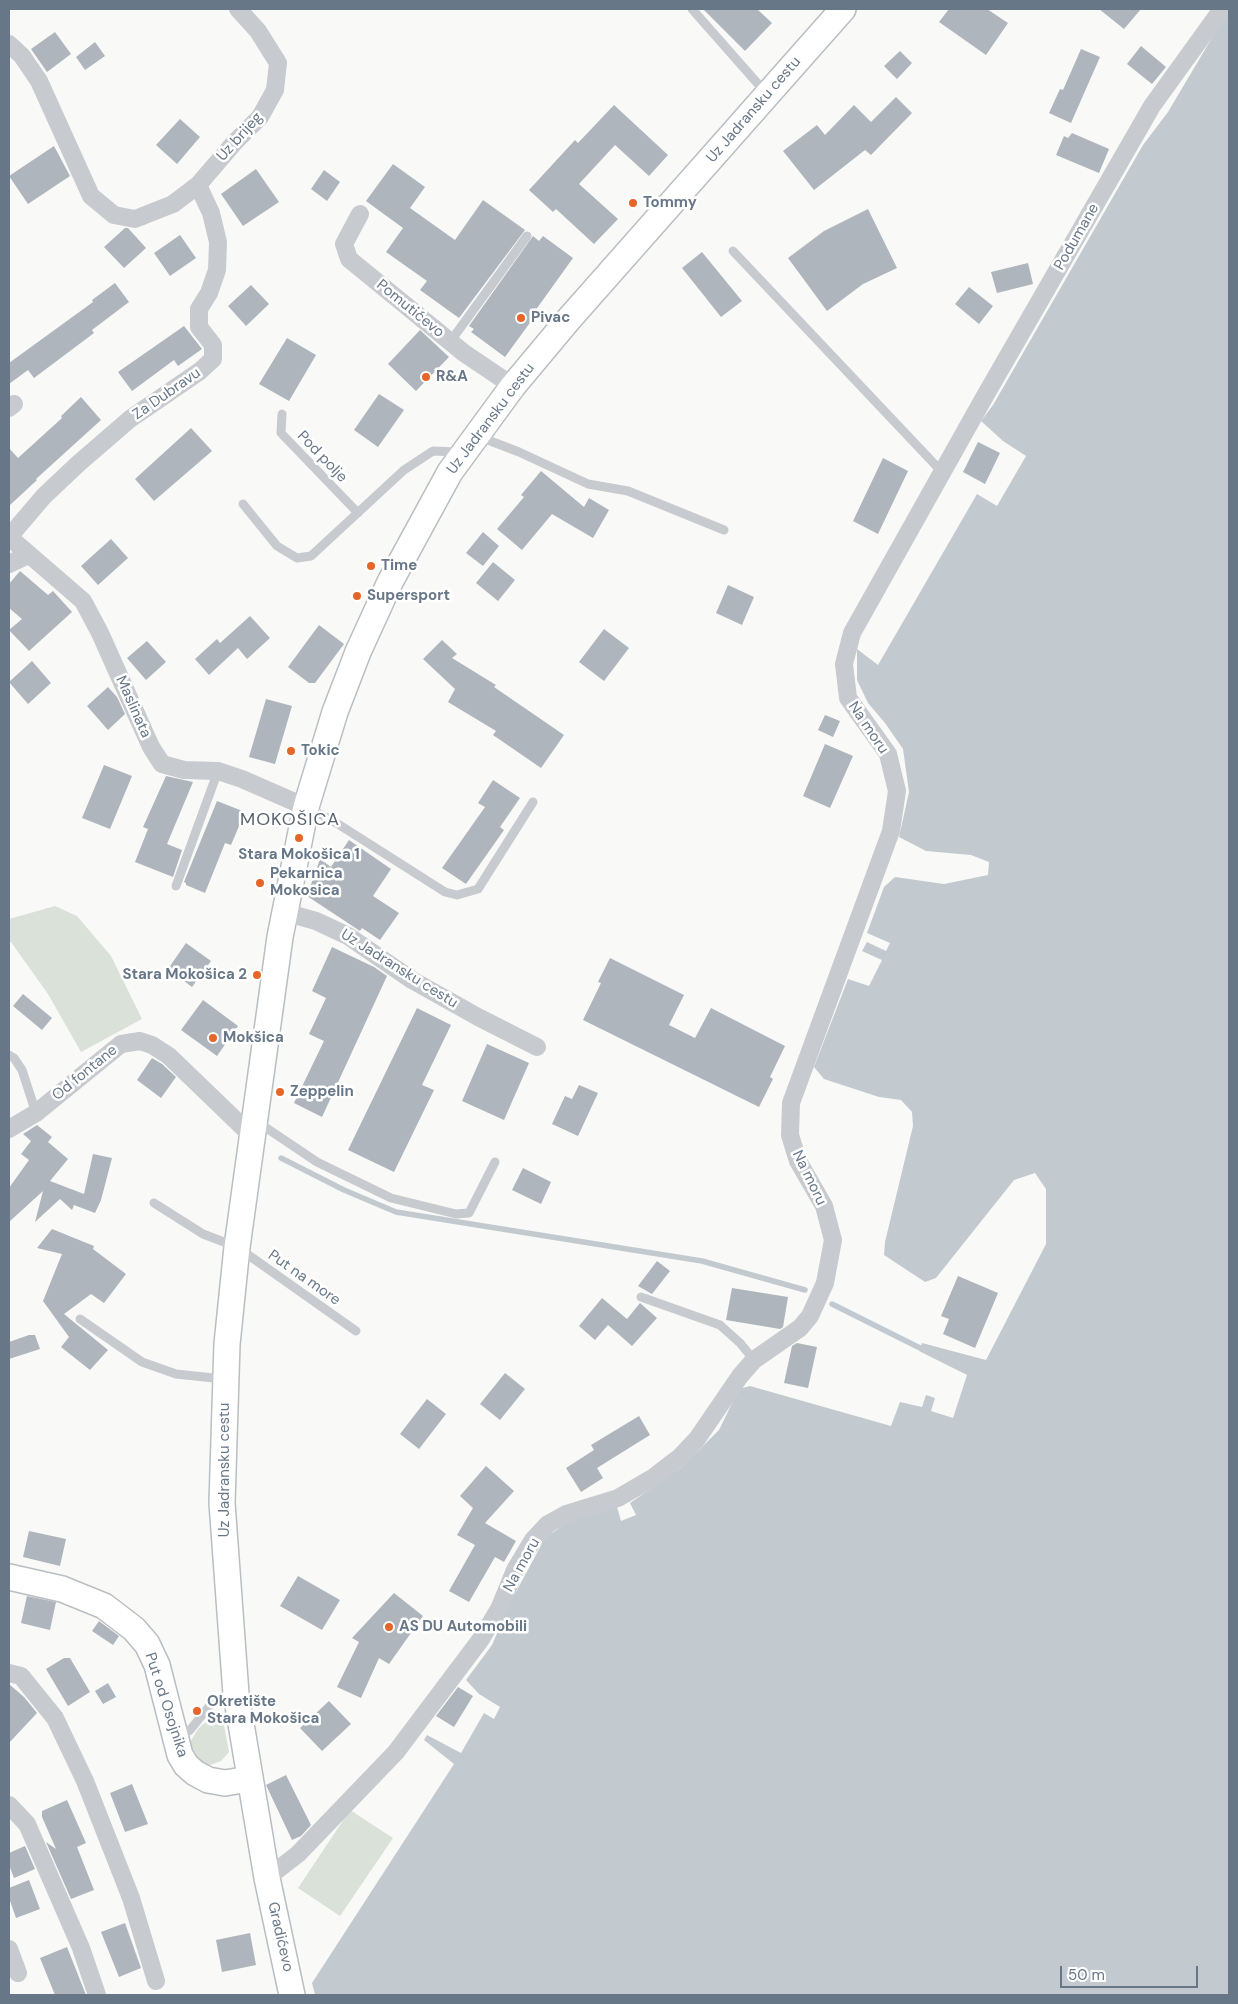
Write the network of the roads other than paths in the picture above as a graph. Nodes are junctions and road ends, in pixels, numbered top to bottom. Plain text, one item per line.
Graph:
1 (238, 9) edge
2 (692, 9) edge
3 (843, 9) edge
4 (1222, 9) edge
5 (9, 44) edge
6 (768, 95) junction
7 (198, 184) junction
8 (360, 214) dead end
9 (527, 236) dead end
10 (733, 251) dead end
11 (450, 342) junction
12 (514, 386) junction
13 (282, 414) dead end
14 (471, 444) junction
15 (942, 472) junction
16 (243, 504) dead end
17 (358, 513) junction
18 (724, 530) dead end
19 (9, 537) edge
20 (28, 555) junction
21 (9, 564) edge
22 (218, 772) junction
23 (533, 802) dead end
24 (306, 807) junction
25 (176, 886) dead end
26 (284, 912) junction
27 (537, 1047) dead end
28 (9, 1055) edge
29 (36, 1112) junction
30 (253, 1128) junction
31 (9, 1129) edge
32 (495, 1162) dead end
33 (154, 1203) dead end
34 (237, 1248) junction
35 (641, 1298) dead end
36 (80, 1319) dead end
37 (356, 1330) dead end
38 (754, 1360) junction
39 (226, 1379) junction
40 (9, 1577) edge
41 (9, 1673) edge
42 (236, 1694) junction
43 (176, 1740) junction
44 (249, 1779) junction
45 (9, 1805) edge
46 (267, 1878) junction
47 (9, 1949) edge
48 (18, 1973) dead end
49 (156, 1981) dead end
50 (97, 1995) edge
51 (292, 1995) edge

1 - 7 street, Uz brijeg
2 - 6 lane
3 - 6 main road, Uz Jadransku cestu
4 - 15 street, Podumane
5 - 7 street
6 - 12 main road, Uz Jadransku cestu
7 - 19 street, Za Dubravu
8 - 11 street, Pomutićevo
9 - 11 lane
10 - 15 lane
11 - 12 street, Pomutićevo
12 - 14 main road, Uz Jadransku cestu
13 - 17 lane, Pod polje
14 - 17 lane
14 - 18 lane
14 - 24 main road, Uz Jadransku cestu
15 - 38 street, Na moru
16 - 17 lane
19 - 20 street, Maslinata
20 - 21 street
20 - 22 street, Maslinata
22 - 24 street, Maslinata
22 - 25 lane
23 - 24 lane
24 - 26 main road, Uz Jadransku cestu
26 - 27 street, Uz Jadransku cestu
26 - 30 main road, Uz Jadransku cestu
28 - 29 lane
29 - 30 street, Od fontane
29 - 31 street, Od fontane
30 - 32 lane
30 - 34 main road, Uz Jadransku cestu
33 - 34 lane, Put na more
34 - 37 lane, Put na more
34 - 39 main road, Uz Jadransku cestu
35 - 38 lane
36 - 39 lane
38 - 46 street, Na moru
39 - 42 main road, Uz Jadransku cestu
40 - 43 main road, Put od Osojnika
41 - 49 street
42 - 43 lane
42 - 44 main road, Uz Jadransku cestu
43 - 44 main road, Put od Osojnika
44 - 46 main road, Uz Jadransku cestu
45 - 50 street
46 - 51 main road, Gradićevo
47 - 48 street

